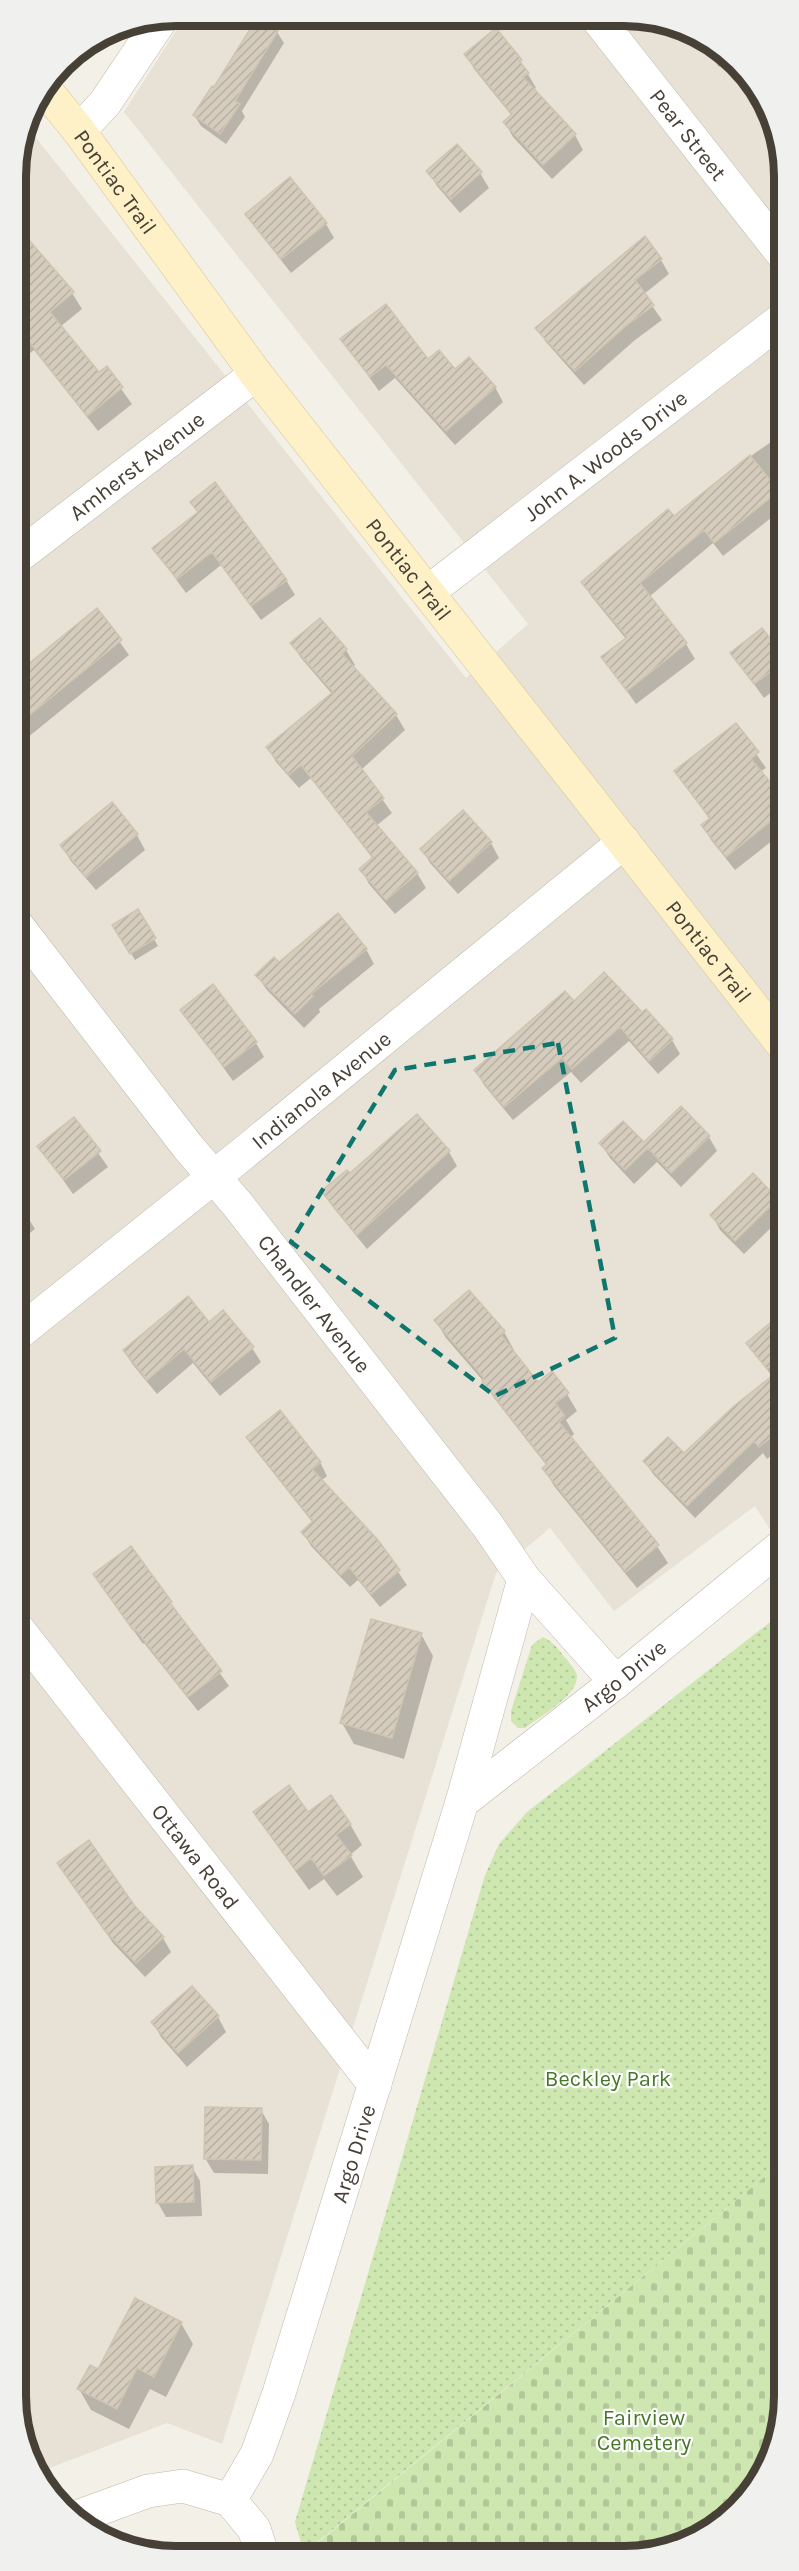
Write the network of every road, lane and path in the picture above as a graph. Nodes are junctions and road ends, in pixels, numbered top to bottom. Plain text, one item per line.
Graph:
1 (603, 26) edge
2 (156, 27) edge
3 (49, 95) edge
4 (79, 131) junction
5 (774, 243) edge
6 (774, 325) edge
7 (256, 374) junction
8 (26, 550) edge
9 (428, 592) junction
10 (624, 842) junction
11 (26, 936) edge
12 (774, 1033) edge
13 (213, 1176) junction
14 (25, 1327) edge
15 (773, 1553) edge
16 (524, 1579) junction
17 (25, 1639) edge
18 (616, 1682) junction
19 (462, 1802) junction
20 (375, 2085) junction
21 (230, 2500) junction
22 (84, 2515) edge
23 (260, 2546) edge

1 - 5 street, Pear Street
2 - 4 street
3 - 4 main road, Pontiac Trail
4 - 7 main road, Pontiac Trail
6 - 9 street, John A. Woods Drive
7 - 8 street, Amherst Avenue
7 - 9 main road, Pontiac Trail
9 - 10 main road, Pontiac Trail
10 - 12 main road, Pontiac Trail
10 - 13 street, Indianola Avenue
11 - 13 street, Chandler Avenue
13 - 14 street, Indianola Avenue
13 - 16 street, Chandler Avenue
15 - 18 street, Argo Drive
16 - 18 street, Chandler Avenue
16 - 19 street, Argo Drive
17 - 20 street, Ottawa Road
18 - 19 street, Argo Drive
19 - 20 street, Argo Drive
20 - 21 street, Argo Drive
21 - 22 street
21 - 23 street

